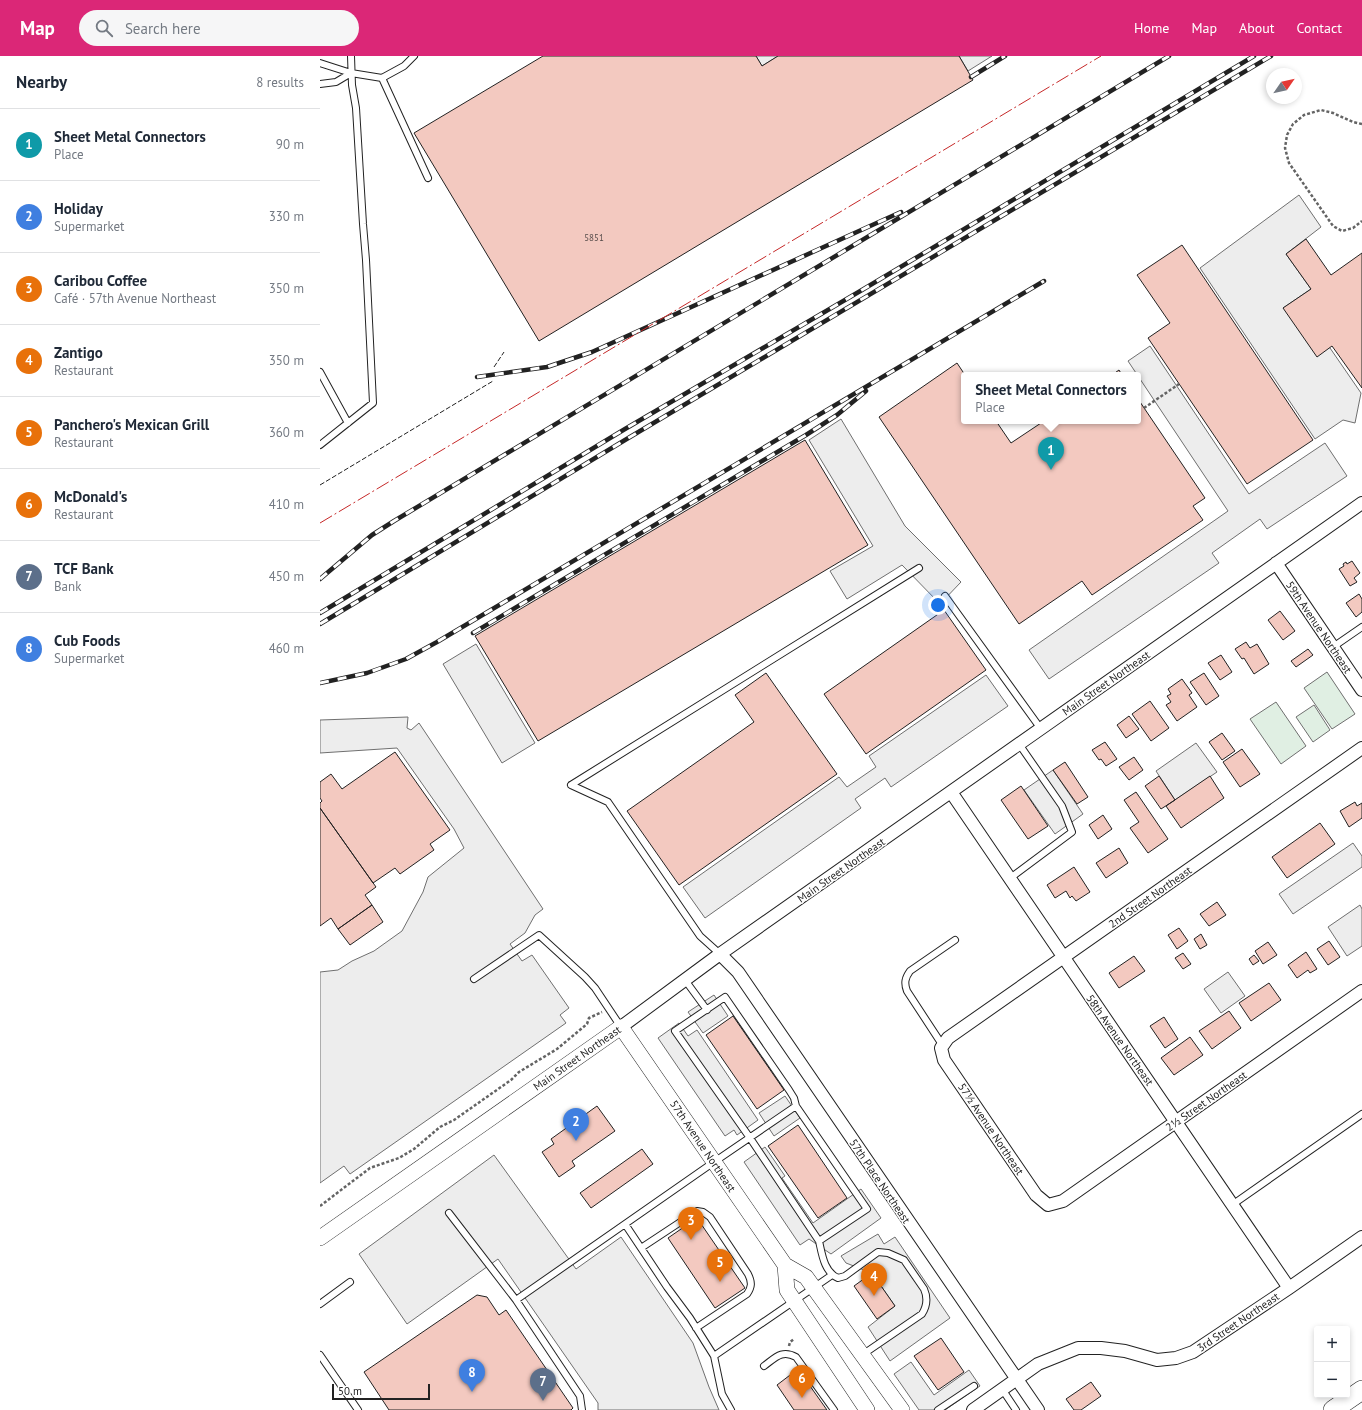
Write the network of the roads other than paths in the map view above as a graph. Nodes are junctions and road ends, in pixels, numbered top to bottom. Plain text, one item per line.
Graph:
1 (351, 56) edge
2 (414, 56) edge
3 (320, 63) edge
4 (351, 73) junction
5 (382, 78) junction
6 (320, 84) edge
7 (428, 178) dead end
8 (320, 372) edge
9 (348, 423) junction
10 (320, 445) edge
11 (1362, 503) edge
12 (1276, 563) junction
13 (919, 568) dead end
14 (946, 596) dead end
15 (1362, 627) edge
16 (1333, 647) junction
17 (1362, 690) edge
18 (1041, 729) junction
19 (1019, 744) junction
20 (1362, 748) edge
21 (951, 792) junction
22 (1009, 878) junction
23 (955, 940) dead end
24 (720, 954) junction
25 (1063, 958) junction
26 (474, 979) dead end
27 (685, 980) junction
28 (1362, 991) edge
29 (707, 1010) junction
30 (621, 1027) junction
31 (942, 1047) junction
32 (796, 1106) junction
33 (1362, 1114) edge
34 (1176, 1122) junction
35 (750, 1138) junction
36 (714, 1162) junction
37 (1048, 1205) joint
38 (1232, 1205) junction
39 (450, 1213) dead end
40 (625, 1224) junction
41 (1362, 1237) edge
42 (320, 1238) edge
43 (819, 1241) junction
44 (641, 1248) junction
45 (785, 1265) junction
46 (832, 1275) junction
47 (350, 1282) dead end
48 (814, 1288) junction
49 (1289, 1288) junction
50 (516, 1300) junction
51 (794, 1301) junction
52 (320, 1304) edge
53 (696, 1328) junction
54 (320, 1355) edge
55 (862, 1355) junction
56 (714, 1356) junction
57 (764, 1366) dead end
58 (1016, 1379) junction
59 (974, 1386) dead end
60 (1002, 1389) junction
61 (1362, 1390) edge
62 (358, 1410) edge
63 (582, 1410) edge
64 (731, 1410) edge
65 (834, 1410) edge
66 (867, 1410) edge
67 (902, 1410) edge
68 (938, 1410) edge
69 (973, 1410) edge
70 (1016, 1410) edge
71 (1038, 1410) edge
72 (1333, 1410) edge

1 - 4 lane
2 - 5 lane
3 - 4 lane
4 - 5 lane
4 - 6 lane
4 - 9 lane
5 - 7 lane
8 - 9 lane
9 - 10 lane
11 - 12 street, Main Street Northeast
12 - 16 street, 59th Avenue Northeast
12 - 18 street, Main Street Northeast
13 - 24 lane
14 - 18 lane
15 - 16 lane
16 - 17 street, 59th Avenue Northeast
18 - 19 street, Main Street Northeast
19 - 21 street, Main Street Northeast
19 - 22 lane
20 - 25 street, 2nd Street Northeast
21 - 22 street, 58th Avenue Northeast
21 - 24 street, Main Street Northeast
22 - 25 street, 58th Avenue Northeast
23 - 31 lane
24 - 27 street, Main Street Northeast
24 - 58 street, 57th Place Northeast
25 - 31 street, 2nd Street Northeast
25 - 34 street, 58th Avenue Northeast
26 - 30 lane
27 - 29 lane
27 - 30 street, Main Street Northeast
28 - 34 street, 2½ Street Northeast
29 - 32 lane
29 - 35 lane
30 - 36 street, 57th Avenue Northeast
30 - 42 street, Main Street Northeast
31 - 37 street, 57½ Avenue Northeast
32 - 35 lane
32 - 43 lane
33 - 38 lane
34 - 37 street, 2½ Street Northeast
34 - 38 street, 58th Avenue Northeast
35 - 36 lane
35 - 43 lane
36 - 40 lane
36 - 45 street, 57th Avenue Northeast
38 - 49 street, 58th Avenue Northeast
39 - 50 lane
40 - 44 lane
40 - 50 lane
41 - 49 street, 3rd Street Northeast
43 - 46 lane
44 - 53 lane
44 - 53 lane
45 - 48 street, 57th Avenue Northeast
45 - 51 street
46 - 48 lane
46 - 55 lane
47 - 52 lane
48 - 51 lane
48 - 55 street, 57th Avenue Northeast
49 - 58 street, 3rd Street Northeast
50 - 63 lane
51 - 56 lane
51 - 66 street
53 - 56 lane
54 - 62 lane
55 - 67 street, 57th Avenue Northeast
56 - 64 lane
57 - 65 lane
58 - 60 street, 3rd Street Northeast
58 - 71 street, 57th Place Northeast
59 - 68 lane
60 - 69 street, 3rd Street Northeast
60 - 70 lane
61 - 72 main road

